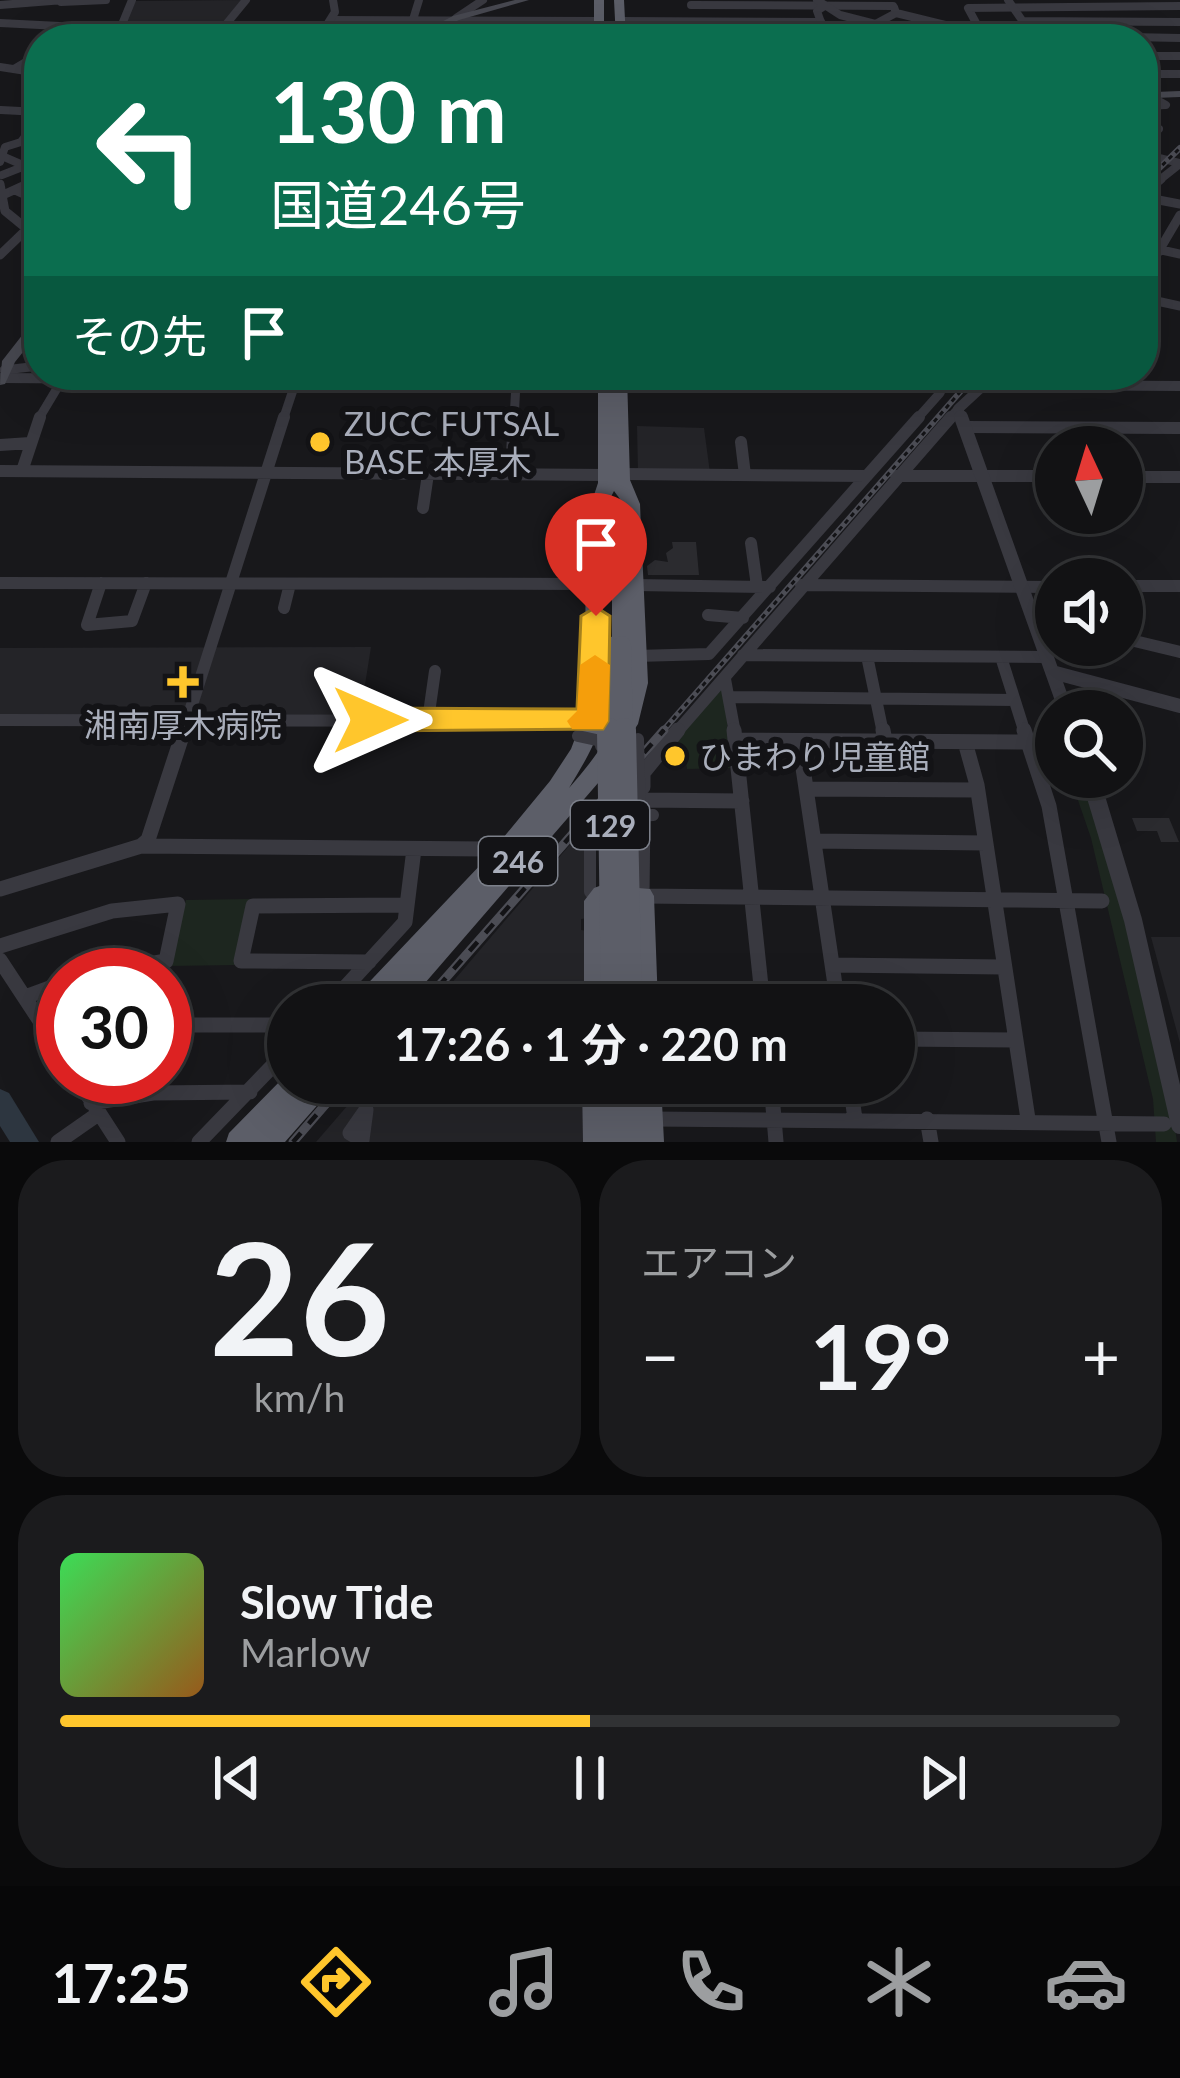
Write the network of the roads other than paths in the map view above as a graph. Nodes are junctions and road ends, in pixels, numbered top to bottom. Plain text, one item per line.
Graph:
1 (64, 0) edge
2 (106, 0) edge
3 (132, 0) edge
4 (246, 0) edge
5 (333, 0) edge
6 (419, 0) edge
7 (483, 0) edge
8 (525, 0) edge
9 (609, 0) edge
10 (48, 1) edge
11 (81, 2) edge
12 (1010, 4) edge
13 (691, 5) dead end
14 (818, 5) edge
15 (893, 6) edge
16 (1180, 6) edge
17 (26, 7) junction
18 (471, 10) junction
19 (2, 15) edge
20 (105, 16) dead end
21 (122, 16) junction
22 (38, 17) dead end
23 (453, 19) junction
24 (331, 20) junction
25 (412, 20) junction
26 (598, 21) junction
27 (620, 21) junction
28 (1022, 21) junction
29 (818, 22) joint
30 (1180, 22) edge
31 (28, 24) edge
32 (120, 24) edge
33 (226, 24) edge
34 (328, 24) edge
35 (411, 24) edge
36 (443, 24) edge
37 (600, 24) edge
38 (618, 24) edge
39 (873, 24) joint
40 (942, 24) edge
41 (974, 24) edge
42 (1024, 24) edge
43 (13, 56) dead end
44 (0, 65) edge
45 (24, 65) edge
46 (17, 70) junction
47 (24, 71) edge
48 (0, 77) edge
49 (24, 138) edge
50 (21, 142) junction
51 (24, 143) edge
52 (1, 159) edge
53 (1, 185) edge
54 (24, 187) edge
55 (16, 190) junction
56 (24, 193) edge
57 (1180, 215) edge
58 (24, 227) edge
59 (24, 231) edge
60 (24, 237) edge
61 (14, 238) junction
62 (1160, 249) junction
63 (1158, 252) edge
64 (1180, 254) edge
65 (0, 255) edge
66 (24, 342) edge
67 (2, 371) edge
68 (57, 390) edge
69 (293, 390) edge
70 (516, 390) edge
71 (613, 390) edge
72 (942, 390) edge
73 (976, 390) edge
74 (958, 409) junction
75 (966, 428) junction
76 (1180, 428) edge
77 (30, 443) junction
78 (0, 445) edge
79 (738, 445) dead end
80 (0, 471) edge
81 (22, 471) junction
82 (267, 472) junction
83 (428, 474) junction
84 (511, 474) junction
85 (869, 474) junction
86 (745, 475) junction
87 (982, 476) junction
88 (1035, 476) edge
89 (1143, 477) edge
90 (1180, 477) edge
91 (893, 478) junction
92 (614, 479) junction
93 (422, 508) dead end
94 (748, 548) dead end
95 (0, 583) edge
96 (101, 583) junction
97 (146, 583) junction
98 (232, 584) junction
99 (290, 584) junction
100 (596, 584) junction
101 (635, 585) junction
102 (801, 585) junction
103 (1143, 586) edge
104 (1180, 586) edge
105 (764, 587) junction
106 (1019, 587) junction
107 (1035, 587) edge
108 (284, 608) dead end
109 (708, 615) dead end
110 (743, 618) junction
111 (1035, 626) edge
112 (1143, 643) edge
113 (616, 651) junction
114 (1180, 652) edge
115 (743, 655) junction
116 (867, 656) junction
117 (1000, 657) junction
118 (1035, 662) edge
119 (1056, 666) edge
120 (438, 678) dead end
121 (724, 679) junction
122 (731, 697) junction
123 (876, 698) junction
124 (1015, 700) junction
125 (1179, 708) edge
126 (0, 720) edge
127 (188, 720) junction
128 (428, 720) junction
129 (585, 728) junction
130 (638, 740) dead end
131 (736, 740) junction
132 (800, 741) junction
133 (885, 741) junction
134 (964, 742) junction
135 (1028, 742) junction
136 (806, 789) junction
137 (977, 790) junction
138 (1096, 798) edge
139 (644, 800) junction
140 (742, 801) junction
141 (653, 815) dead end
142 (601, 818) dead end
143 (814, 841) junction
144 (590, 842) dead end
145 (986, 843) junction
146 (142, 846) junction
147 (650, 847) dead end
148 (414, 849) junction
149 (500, 854) junction
150 (643, 862) junction
151 (0, 889) edge
152 (642, 896) junction
153 (752, 897) junction
154 (822, 898) junction
155 (995, 898) junction
156 (598, 899) junction
157 (1067, 899) junction
158 (1102, 901) dead end
159 (407, 905) junction
160 (0, 946) edge
161 (169, 948) edge
162 (0, 960) edge
163 (369, 962) junction
164 (832, 965) junction
165 (1003, 967) junction
166 (349, 984) edge
167 (383, 984) edge
168 (408, 984) edge
169 (596, 984) edge
170 (613, 984) edge
171 (629, 984) edge
172 (645, 984) edge
173 (761, 984) edge
174 (835, 984) edge
175 (36, 993) edge
176 (25, 997) junction
177 (36, 1013) edge
178 (192, 1024) edge
179 (267, 1025) edge
180 (915, 1039) edge
181 (1015, 1040) junction
182 (267, 1073) edge
183 (250, 1092) junction
184 (93, 1104) edge
185 (274, 1104) edge
186 (301, 1104) edge
187 (614, 1104) edge
188 (620, 1104) edge
189 (630, 1104) edge
190 (773, 1104) edge
191 (853, 1104) edge
192 (95, 1108) junction
193 (774, 1119) junction
194 (855, 1119) junction
195 (927, 1119) junction
196 (1028, 1119) junction
197 (1108, 1120) junction
198 (1172, 1124) edge
199 (645, 1134) edge
200 (58, 1142) edge
201 (118, 1142) edge
202 (200, 1142) edge
203 (239, 1142) edge
204 (267, 1142) edge
205 (596, 1142) edge
206 (615, 1142) edge
207 (776, 1142) edge
208 (931, 1142) edge
209 (1109, 1142) edge

1 - 10 street
2 - 11 street
3 - 21 street
4 - 33 street
5 - 24 street
6 - 25 street
7 - 18 street
8 - 18 main road
9 - 26 highway
9 - 27 highway
10 - 11 street
10 - 17 street
12 - 16 street
12 - 28 street
12 - 41 street
13 - 14 street
14 - 15 street
14 - 29 street
14 - 39 street
15 - 39 street
15 - 40 street
17 - 19 street
17 - 19 street
18 - 23 main road
20 - 21 street
21 - 32 street
22 - 31 street
23 - 25 street
23 - 26 street
23 - 36 main road
24 - 25 street
24 - 34 street
25 - 35 street
26 - 37 highway
27 - 29 street
27 - 38 highway
28 - 30 street
28 - 42 street
43 - 44 street
44 - 46 street
45 - 46 street
46 - 47 street
46 - 48 street
49 - 50 street
50 - 51 street
50 - 52 street
53 - 55 street
53 - 58 street
54 - 55 street
55 - 56 street
57 - 62 street
59 - 61 street
60 - 61 street
61 - 65 street
62 - 63 street
62 - 64 street
66 - 67 main road
68 - 77 street
69 - 82 street
70 - 84 street
71 - 92 highway, 129
72 - 85 street
73 - 74 street
74 - 75 street
74 - 91 street
75 - 76 street
75 - 87 street
77 - 78 street
77 - 81 street
79 - 86 street
80 - 81 street
81 - 82 street
82 - 83 street
82 - 98 street
83 - 84 street
83 - 93 street
84 - 92 street
85 - 86 street
85 - 91 street
85 - 105 street
86 - 92 street
87 - 88 street
87 - 91 street
87 - 106 street
89 - 90 street
91 - 102 street
92 - 100 highway, 246
92 - 101 highway, 246
92 - 113 highway, 129
94 - 105 street
95 - 96 street
96 - 97 street
96 - 97 street
97 - 98 street
98 - 99 street
98 - 127 street
99 - 100 street
99 - 108 street
100 - 113 highway, 246
101 - 105 street
101 - 113 highway, 246
102 - 106 street
102 - 115 street
103 - 104 street
105 - 110 street
106 - 107 street
106 - 111 street
109 - 110 street
110 - 113 street
112 - 114 street
113 - 129 highway, 246
113 - 168 highway, 246
113 - 170 highway, 129, bridge
113 - 171 highway, 129, bridge
115 - 116 street
115 - 121 street
116 - 117 street
116 - 123 street
117 - 118 street
117 - 124 street
119 - 125 street
120 - 128 street
121 - 122 street
121 - 139 street
122 - 123 street
122 - 131 street
123 - 124 street
123 - 133 street
124 - 135 street
126 - 127 street
127 - 128 street
127 - 146 street
128 - 129 street
129 - 142 street, bridge
129 - 149 highway, 246
130 - 141 street, bridge
131 - 132 street
131 - 140 street
132 - 133 street
132 - 136 street
133 - 134 street
134 - 135 street
134 - 137 street
135 - 157 street
136 - 137 street
136 - 143 street
137 - 145 street
138 - 198 street
139 - 140 street
139 - 150 street
140 - 153 street
143 - 145 street
143 - 154 street
144 - 156 street
145 - 155 street
146 - 148 street
146 - 151 street
147 - 150 street
148 - 149 street
148 - 159 street
149 - 167 highway, 246
150 - 152 street
152 - 153 street
152 - 156 highway
152 - 172 highway
153 - 154 street
153 - 173 street
154 - 155 street
154 - 164 street
155 - 157 street
155 - 165 street
156 - 169 highway
157 - 158 street
157 - 197 street
159 - 163 street
159 - 163 street
160 - 161 street
162 - 176 street
163 - 166 street
164 - 165 street
164 - 174 street
165 - 181 street
175 - 176 street
176 - 177 street
178 - 179 street
180 - 181 street
181 - 196 street
182 - 183 street
183 - 192 street
183 - 202 street
184 - 192 street
185 - 203 highway
186 - 204 highway
187 - 205 highway
188 - 206 highway
189 - 199 highway
190 - 193 street
191 - 194 street
192 - 200 street
192 - 201 street
193 - 194 street
193 - 199 street
193 - 207 street
194 - 195 street
195 - 196 street
195 - 208 street
196 - 197 street
197 - 198 street
197 - 209 street

